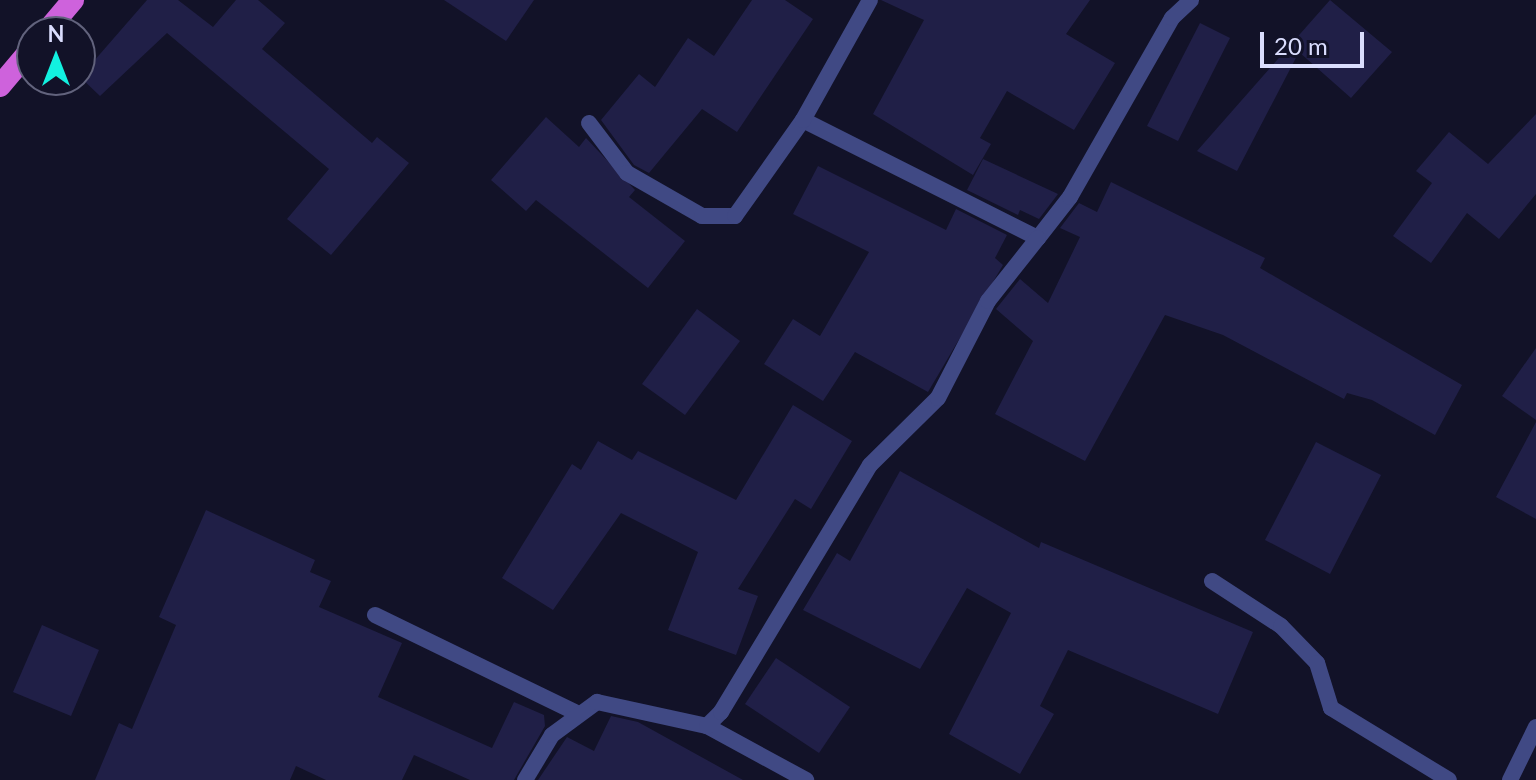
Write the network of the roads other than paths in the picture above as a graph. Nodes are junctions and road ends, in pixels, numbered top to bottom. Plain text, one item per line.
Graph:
1 (73, 0) edge
2 (870, 0) edge
3 (1191, 0) edge
4 (60, 16) edge
5 (16, 67) edge
6 (0, 86) edge
7 (803, 120) junction
8 (589, 123) dead end
9 (1038, 238) junction
10 (1212, 581) dead end
11 (375, 615) dead end
12 (575, 712) junction
13 (707, 726) junction
14 (1536, 727) edge
15 (525, 780) edge
16 (806, 780) edge
17 (1449, 780) edge
18 (1510, 780) edge

1 - 4 highway
2 - 7 street
3 - 9 street
5 - 6 highway
7 - 8 street
7 - 9 street
9 - 13 street
10 - 17 street
11 - 12 street
12 - 13 street
12 - 15 street
13 - 16 street
14 - 18 street

